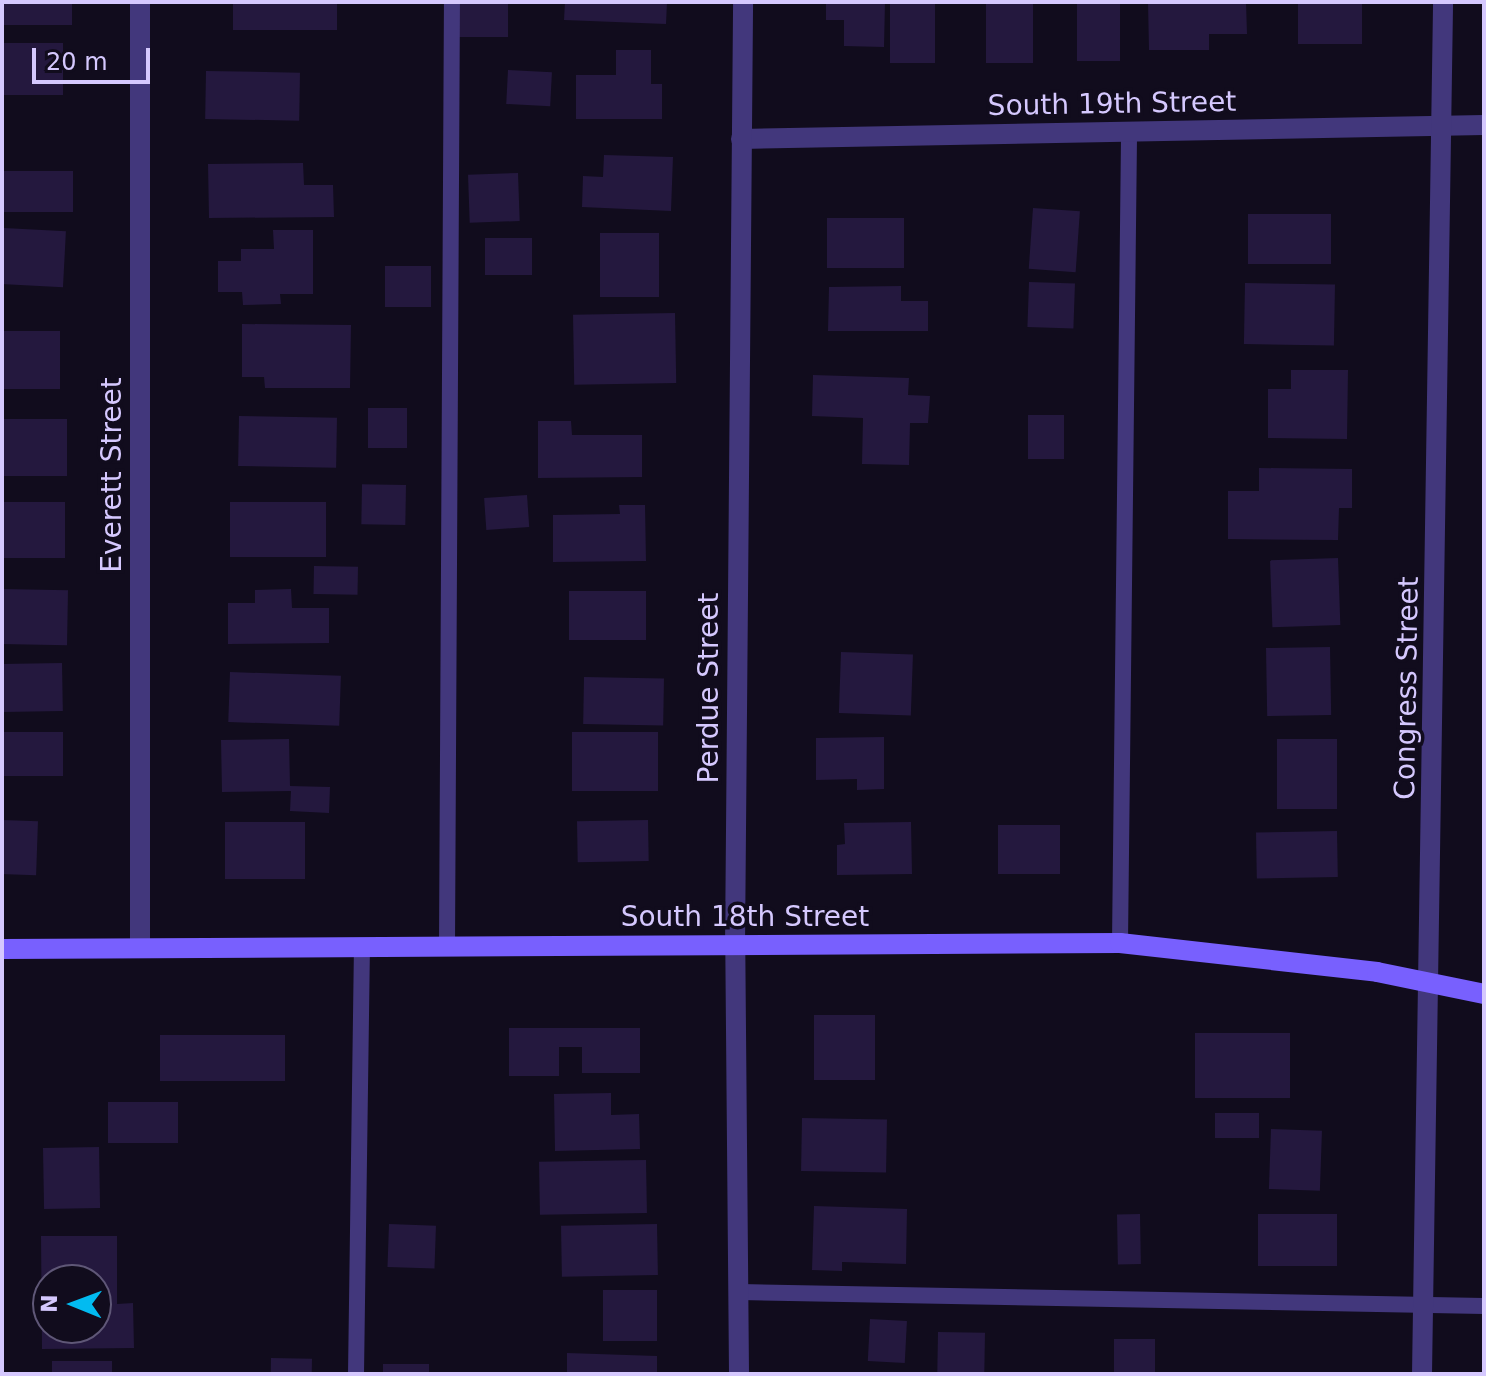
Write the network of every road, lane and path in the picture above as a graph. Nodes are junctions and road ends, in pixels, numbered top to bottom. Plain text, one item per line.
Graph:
1 (140, 2) edge
2 (452, 2) edge
3 (743, 2) edge
4 (1443, 2) edge
5 (1442, 125) junction
6 (1484, 125) edge
7 (1129, 131) junction
8 (741, 139) junction
9 (1120, 943) junction
10 (447, 946) junction
11 (735, 947) junction
12 (140, 948) junction
13 (2, 949) edge
14 (362, 949) junction
15 (1432, 985) junction
16 (1484, 994) edge
17 (740, 1292) junction
18 (1484, 1306) edge
19 (1422, 1307) junction
20 (356, 1374) edge
21 (739, 1374) edge
22 (1422, 1374) edge

1 - 12 street, Everett Street
2 - 10 lane
3 - 8 street, Perdue Street
4 - 5 street, Congress Street
5 - 6 street, South 19th Street
5 - 7 street, South 19th Street
5 - 15 street, Congress Street
7 - 8 street, South 19th Street
7 - 9 lane
8 - 11 street, Perdue Street
9 - 11 main road, South 18th Street
9 - 15 main road, South 18th Street
10 - 11 main road, South 18th Street
10 - 14 main road, South 18th Street
11 - 17 street, Perdue Street
12 - 13 main road, South 18th Street
12 - 14 main road, South 18th Street
14 - 20 lane
15 - 16 main road, South 18th Street
15 - 19 street, Congress Street
17 - 19 lane
17 - 21 street, Perdue Street
18 - 19 lane
19 - 22 street, Congress Street

